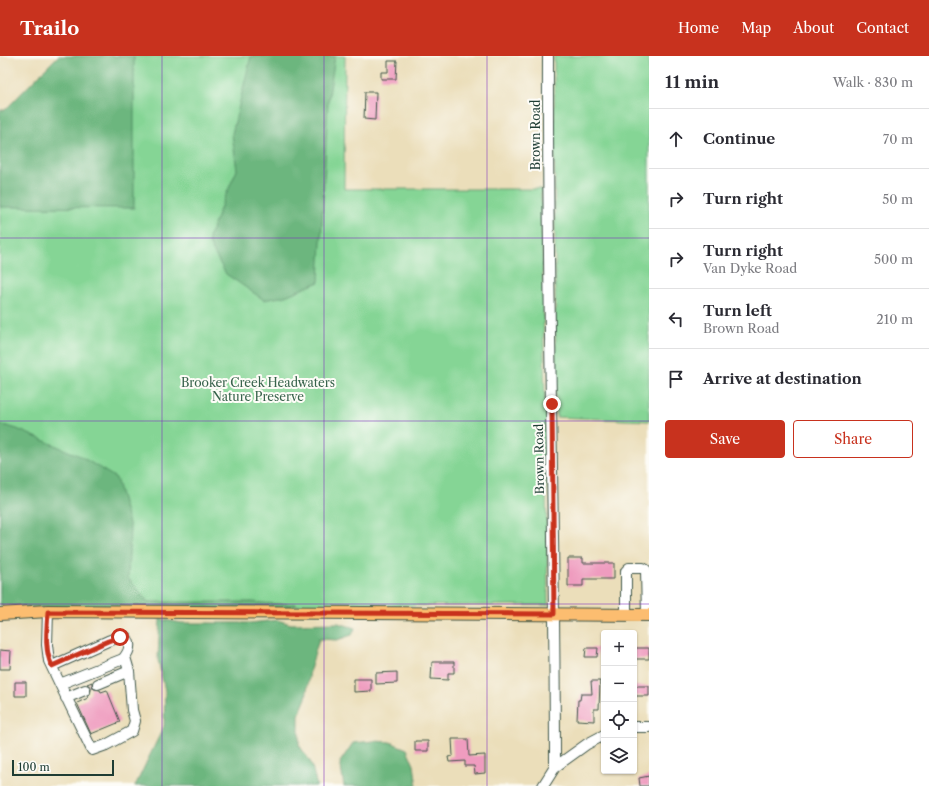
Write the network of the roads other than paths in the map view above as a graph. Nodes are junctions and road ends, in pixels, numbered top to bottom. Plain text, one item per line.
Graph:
1 (548, 56) edge
2 (0, 608) edge
3 (48, 612) junction
4 (0, 614) edge
5 (554, 614) junction
6 (626, 615) junction
7 (648, 615) edge
8 (125, 657) junction
9 (52, 666) junction
10 (130, 670) junction
11 (60, 684) junction
12 (98, 684) dead end
13 (85, 690) dead end
14 (66, 698) junction
15 (637, 727) edge
16 (649, 727) edge
17 (601, 736) edge
18 (555, 767) junction
19 (543, 786) edge

1 - 5 street, Brown Road
2 - 3 main road
3 - 4 main road
3 - 5 main road
3 - 9 street
5 - 6 main road
5 - 18 street, Brown Road
6 - 7 main road
6 - 7 street
8 - 9 street
8 - 10 street
8 - 11 street
9 - 11 street
10 - 12 street
10 - 14 street
11 - 14 street
13 - 14 street
15 - 16 street
17 - 18 street
18 - 19 street

